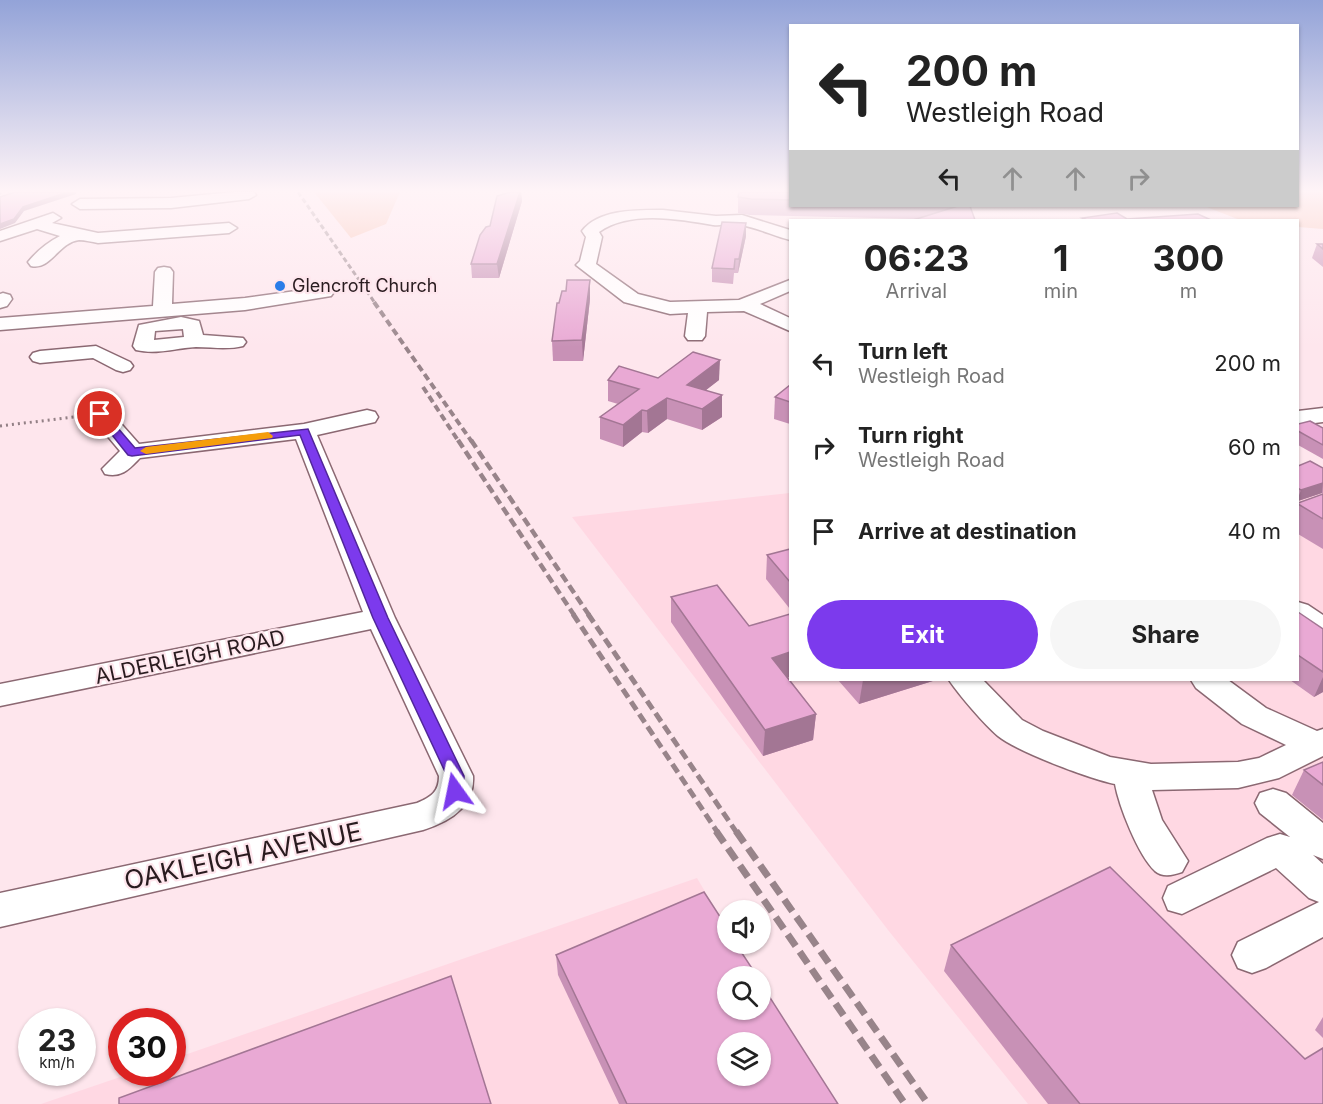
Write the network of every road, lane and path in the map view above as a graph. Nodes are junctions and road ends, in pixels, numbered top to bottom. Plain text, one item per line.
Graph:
1 (58, 244) edge
2 (592, 244) edge
3 (37, 262) dead end
4 (164, 272) dead end
5 (789, 285) edge
6 (326, 292) dead end
7 (245, 304) junction
8 (747, 305) junction
9 (698, 309) junction
10 (162, 312) junction
11 (111, 316) junction
12 (0, 324) edge
13 (789, 325) edge
14 (138, 330) dead end
15 (695, 336) dead end
16 (96, 352) junction
17 (40, 357) dead end
18 (123, 366) dead end
19 (100, 414) joint
20 (1323, 416) edge
21 (367, 417) dead end
22 (1299, 418) edge
23 (0, 426) edge
24 (304, 431) junction
25 (1299, 612) edge
26 (380, 618) junction
27 (1323, 629) edge
28 (965, 681) edge
29 (1208, 681) edge
30 (0, 695) edge
31 (1321, 743) edge
32 (1131, 774) junction
33 (1273, 803) dead end
34 (1323, 844) edge
35 (1169, 861) dead end
36 (1323, 887) edge
37 (1182, 898) dead end
38 (0, 909) edge
39 (1323, 917) edge
40 (1252, 956) dead end

1 - 3 street
2 - 9 street
4 - 10 street
5 - 8 street
6 - 7 street
7 - 10 street
7 - 14 street
8 - 9 street
8 - 13 street
9 - 15 street
10 - 11 street
11 - 12 street
11 - 16 street
16 - 17 street
16 - 18 street
19 - 23 path
19 - 24 street
20 - 22 street
21 - 24 street
24 - 26 street
25 - 27 street
26 - 30 street, ALDERLEIGH ROAD
26 - 38 street, OAKLEIGH AVENUE
28 - 32 street
29 - 31 street
31 - 32 street
32 - 35 street
33 - 34 street
36 - 37 street
39 - 40 street

